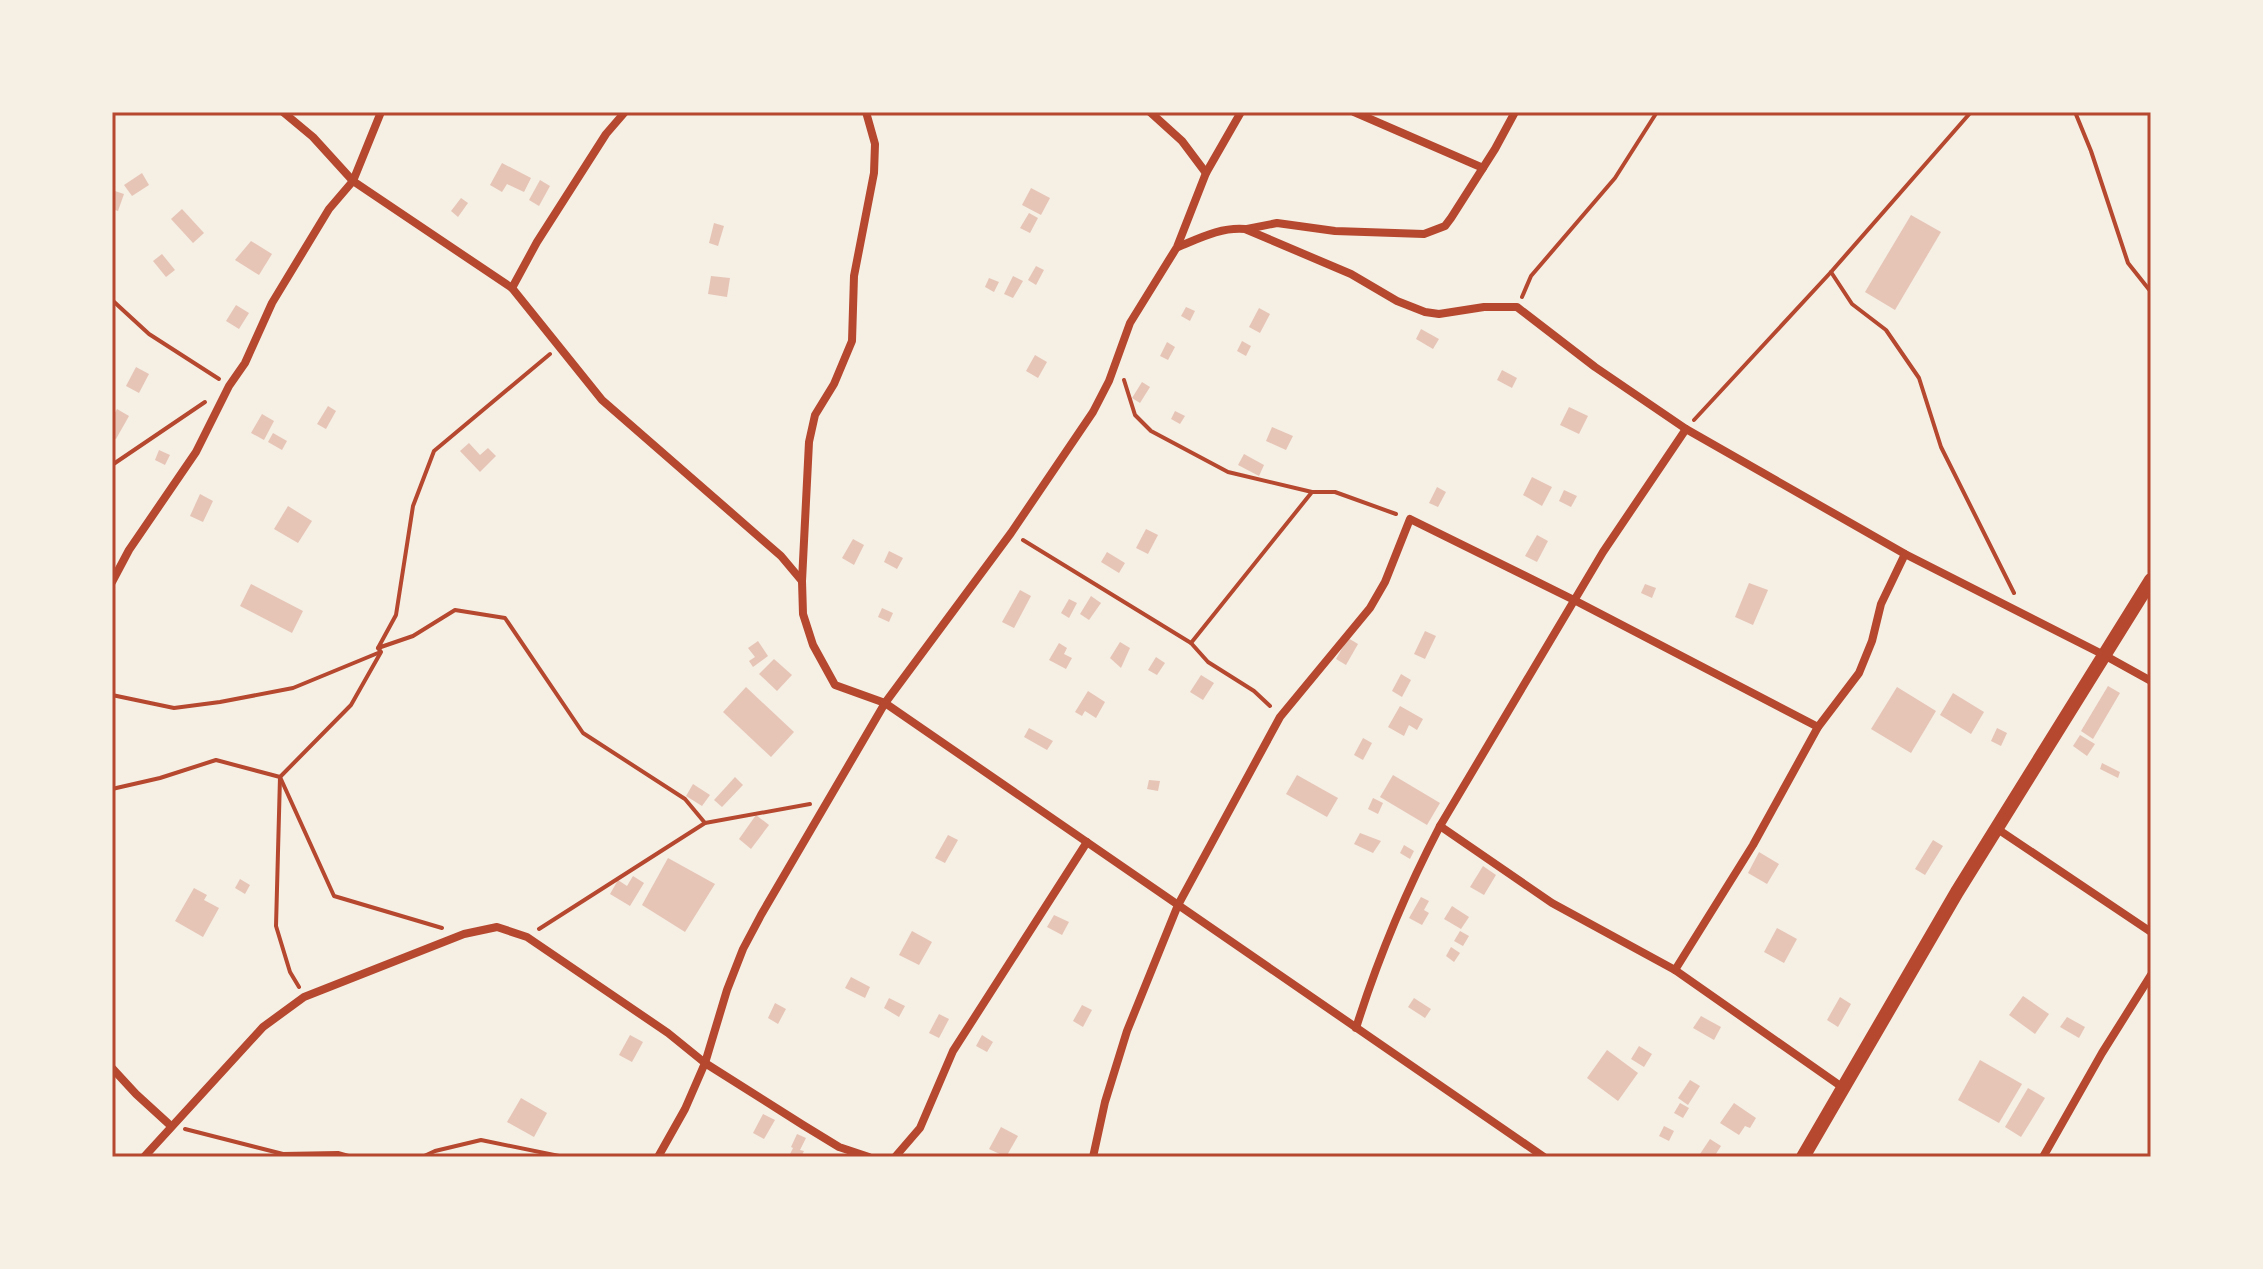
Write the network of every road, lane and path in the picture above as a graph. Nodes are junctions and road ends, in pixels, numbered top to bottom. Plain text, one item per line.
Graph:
1 (283, 112) edge
2 (381, 112) edge
3 (625, 112) edge
4 (866, 112) edge
5 (1150, 112) edge
6 (1241, 112) edge
7 (1354, 112) edge
8 (1515, 112) edge
9 (1657, 112) edge
10 (1971, 112) edge
11 (2075, 112) edge
12 (1483, 168) junction
13 (1206, 173) junction
14 (353, 181) junction
15 (1245, 229) junction
16 (1177, 247) junction
17 (1831, 272) junction
18 (512, 288) junction
19 (2151, 292) edge
20 (112, 300) edge
21 (1517, 307) junction
22 (558, 347) junction
23 (1122, 372) dead end
24 (229, 386) junction
25 (1686, 429) junction
26 (112, 465) edge
27 (1312, 492) junction
28 (1410, 519) junction
29 (1011, 533) junction
30 (1905, 554) junction
31 (2151, 580) edge
32 (802, 581) junction
33 (112, 582) edge
34 (1574, 600) junction
35 (2025, 617) junction
36 (1191, 643) junction
37 (379, 650) junction
38 (2104, 655) junction
39 (2151, 681) edge
40 (112, 695) edge
41 (885, 703) junction
42 (1280, 717) junction
43 (1818, 727) junction
44 (280, 777) junction
45 (112, 789) edge
46 (826, 801) junction
47 (705, 823) junction
48 (1440, 826) junction
49 (1996, 828) junction
50 (1087, 842) junction
51 (1178, 905) junction
52 (2151, 932) edge
53 (464, 934) junction
54 (527, 937) junction
55 (1675, 970) junction
56 (2151, 975) edge
57 (304, 997) junction
58 (1356, 1028) junction
59 (705, 1063) junction
60 (112, 1068) edge
61 (1842, 1087) junction
62 (171, 1126) junction
63 (144, 1157) edge
64 (352, 1157) edge
65 (422, 1157) edge
66 (564, 1157) edge
67 (658, 1157) edge
68 (869, 1157) edge
69 (895, 1157) edge
70 (1093, 1157) edge
71 (1544, 1157) edge
72 (1803, 1157) edge
73 (2043, 1157) edge

1 - 14 street
2 - 14 street
3 - 18 street
4 - 32 street
5 - 13 street
6 - 13 street
7 - 12 street
8 - 12 street
9 - 21 path
10 - 17 path
11 - 19 path
12 - 15 street
13 - 16 street
14 - 18 street
14 - 24 street
15 - 16 street
15 - 21 street
16 - 29 street
17 - 25 path
17 - 35 path
18 - 22 street
20 - 24 path
21 - 25 street
22 - 32 street
22 - 37 path
23 - 27 path
24 - 26 path
24 - 33 street
25 - 30 street
25 - 34 street
27 - 28 path
27 - 36 path
28 - 34 street
28 - 42 street
29 - 36 path
29 - 41 street
30 - 35 street
30 - 43 street
31 - 38 street
32 - 41 street
34 - 43 street
34 - 48 street
35 - 38 street
36 - 42 path
37 - 40 path
37 - 44 path
37 - 47 path
38 - 39 street
38 - 49 street
41 - 46 street
41 - 50 street
42 - 51 street
43 - 55 street
44 - 45 path
44 - 53 path
44 - 57 path
46 - 47 path
46 - 59 street
47 - 54 path
48 - 55 street
48 - 58 street
49 - 52 street
49 - 61 street
50 - 51 street
50 - 69 street
51 - 58 street
51 - 70 street
53 - 54 street
53 - 57 street
54 - 59 street
55 - 61 street
56 - 73 street
57 - 62 street
58 - 71 street
59 - 67 street
59 - 68 street
60 - 62 street
61 - 72 street
62 - 63 street
62 - 64 path
65 - 66 path

